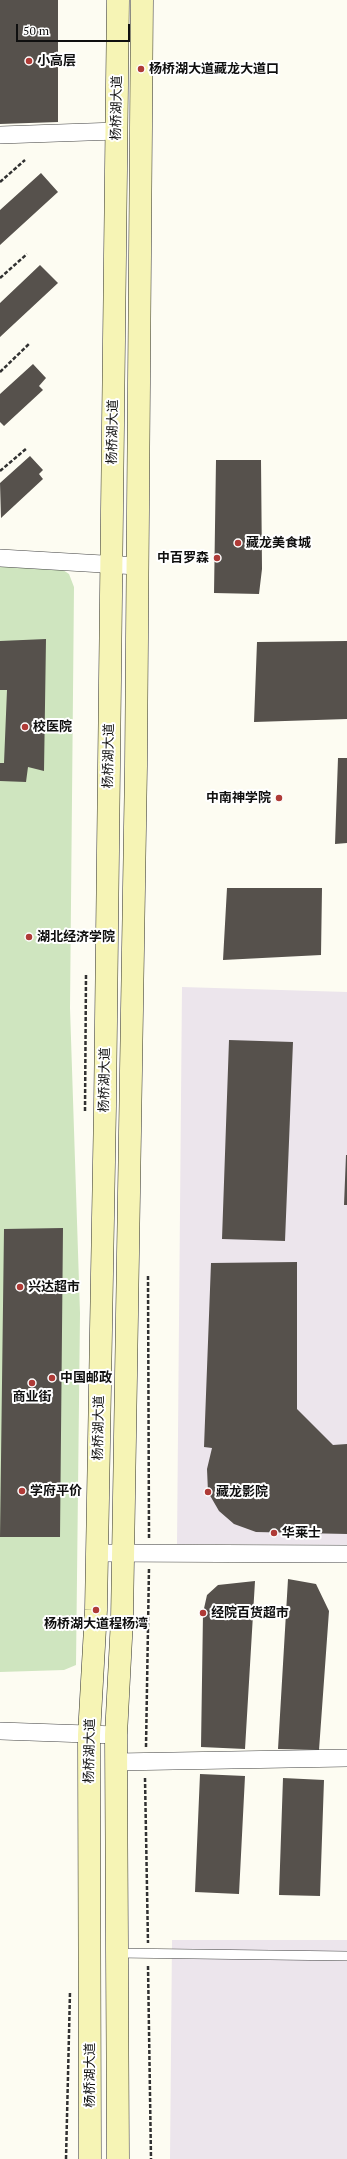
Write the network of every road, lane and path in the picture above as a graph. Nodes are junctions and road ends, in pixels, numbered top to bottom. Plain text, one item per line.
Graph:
1 (118, 0) edge
2 (142, 0) edge
3 (117, 131) junction
4 (0, 135) edge
5 (25, 160) dead end
6 (0, 182) edge
7 (27, 254) dead end
8 (0, 278) edge
9 (30, 343) dead end
10 (0, 372) edge
11 (28, 448) dead end
12 (0, 471) edge
13 (0, 558) edge
14 (112, 563) junction
15 (137, 566) junction
16 (148, 1274) dead end
17 (149, 1551) junction
18 (123, 1552) junction
19 (97, 1553) junction
20 (347, 1554) edge
21 (0, 1731) edge
22 (89, 1734) junction
23 (116, 1735) junction
24 (347, 1758) edge
25 (146, 1761) junction
26 (116, 1762) junction
27 (117, 1953) junction
28 (148, 1954) junction
29 (347, 1956) edge
30 (90, 2159) edge
31 (118, 2159) edge
32 (151, 2159) edge

1 - 3 main road, 杨桥湖大道
2 - 15 main road, 杨桥湖大道
3 - 4 street
3 - 14 main road, 杨桥湖大道
5 - 6 path
7 - 8 path
9 - 10 path
11 - 12 path
13 - 14 street
14 - 15 street
14 - 19 main road, 杨桥湖大道
15 - 18 main road, 杨桥湖大道
16 - 17 path
17 - 18 street
17 - 20 street
17 - 25 path
18 - 19 street
18 - 23 main road, 杨桥湖大道
19 - 22 main road, 杨桥湖大道
21 - 22 street
22 - 23 street
22 - 30 main road, 杨桥湖大道
23 - 26 main road, 杨桥湖大道
24 - 25 street
25 - 26 street
25 - 28 path
26 - 27 main road, 杨桥湖大道
27 - 28 lane
27 - 31 main road, 杨桥湖大道
28 - 29 lane
28 - 32 path

